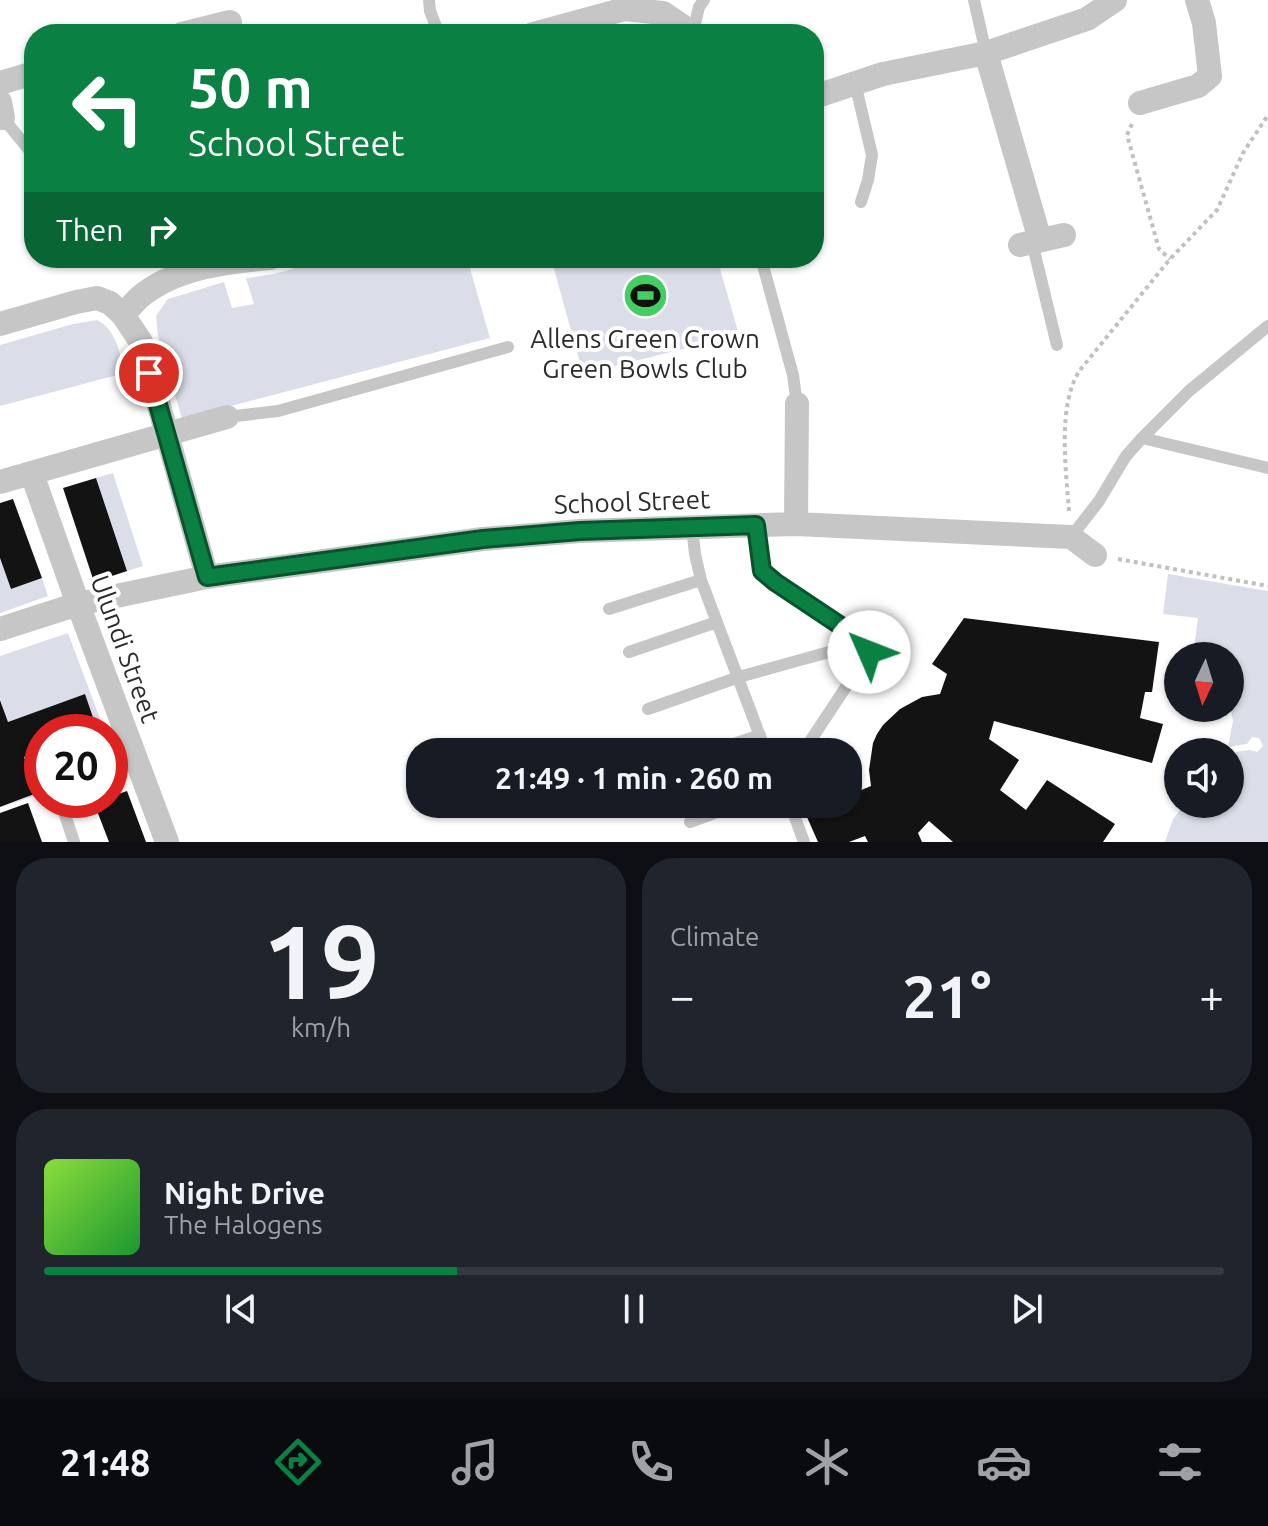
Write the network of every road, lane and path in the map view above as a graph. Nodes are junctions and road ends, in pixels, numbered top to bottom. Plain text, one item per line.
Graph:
1 (429, 0) edge
2 (704, 0) edge
3 (974, 0) edge
4 (1115, 0) edge
5 (1197, 0) edge
6 (435, 24) edge
7 (570, 24) edge
8 (680, 24) edge
9 (695, 24) edge
10 (986, 53) junction
11 (24, 76) edge
12 (0, 83) edge
13 (855, 83) junction
14 (824, 94) edge
15 (1140, 103) joint
16 (2, 110) edge
17 (1268, 115) edge
18 (24, 142) edge
19 (861, 202) dead end
20 (1064, 235) dead end
21 (1031, 243) junction
22 (1170, 259) junction
23 (204, 268) edge
24 (764, 268) edge
25 (123, 315) junction
26 (0, 324) edge
27 (1268, 326) edge
28 (1057, 345) dead end
29 (508, 347) dead end
30 (797, 404) joint
31 (227, 417) joint
32 (165, 434) junction
33 (1142, 438) junction
34 (1268, 468) edge
35 (32, 474) junction
36 (0, 480) edge
37 (796, 524) junction
38 (756, 525) junction
39 (692, 527) junction
40 (1071, 537) junction
41 (1095, 555) joint
42 (207, 577) junction
43 (701, 580) junction
44 (1268, 586) edge
45 (78, 604) junction
46 (609, 609) dead end
47 (717, 622) junction
48 (0, 629) edge
49 (865, 642) junction
50 (629, 652) dead end
51 (739, 677) junction
52 (648, 709) dead end
53 (760, 735) junction
54 (751, 738) edge
55 (761, 738) edge
56 (812, 738) edge
57 (66, 818) edge
58 (701, 818) edge
59 (795, 818) edge
60 (690, 822) dead end
61 (74, 842) edge
62 (167, 842) edge
63 (804, 842) edge

1 - 6 lane
2 - 9 lane
3 - 10 lane
4 - 10 street
5 - 15 street
7 - 8 street
10 - 13 street
10 - 21 street
11 - 12 street
13 - 14 street
13 - 19 lane
15 - 22 path
16 - 18 lane
17 - 22 path
20 - 21 street
21 - 28 lane
22 - 40 path
23 - 25 street
24 - 30 lane
25 - 26 street
25 - 32 street
27 - 33 lane
29 - 31 lane
30 - 37 street
31 - 32 street
32 - 35 street
32 - 42 street
33 - 34 lane
33 - 40 lane
35 - 36 street
35 - 45 street, Ulundi Street
37 - 38 street, School Street
37 - 40 street, School Street
38 - 39 street, School Street
38 - 49 lane
39 - 42 street, School Street
39 - 43 lane
40 - 41 street
41 - 44 path
42 - 45 street, School Street
43 - 46 lane
43 - 47 lane
45 - 48 street, School Street
45 - 62 street, Ulundi Street
47 - 50 lane
47 - 51 lane
49 - 51 lane
49 - 56 lane
51 - 52 lane
51 - 53 lane
53 - 54 lane
53 - 55 lane
57 - 61 lane
58 - 60 lane
59 - 63 lane

